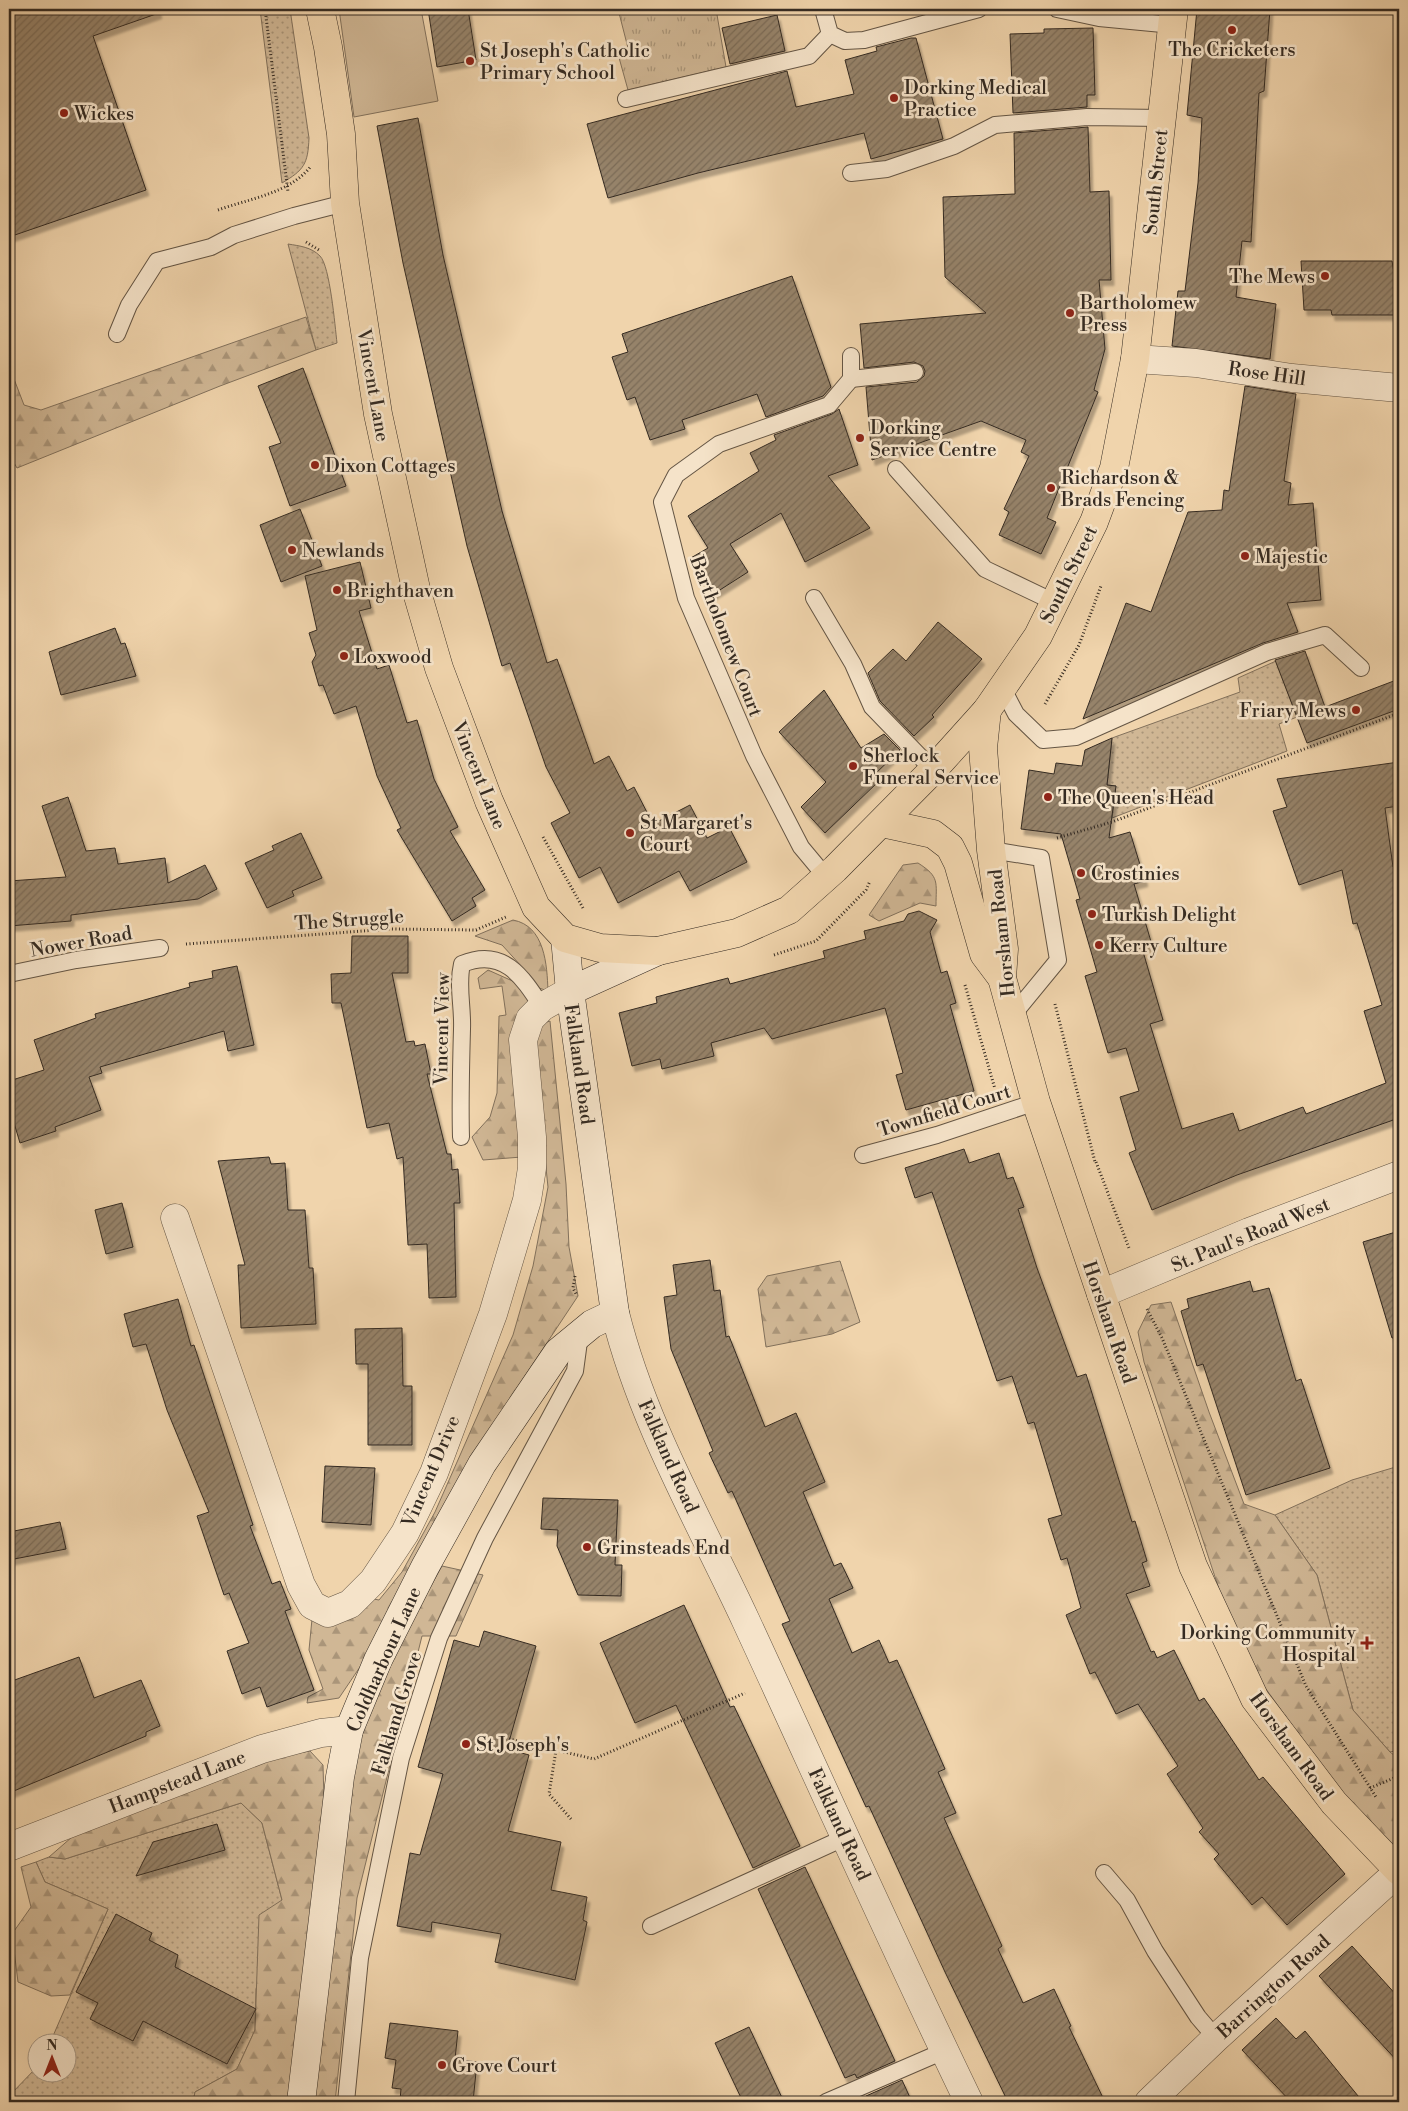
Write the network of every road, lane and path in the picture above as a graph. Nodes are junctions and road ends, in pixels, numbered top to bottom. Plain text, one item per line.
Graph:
1 (320, 9) edge
2 (823, 9) edge
3 (979, 9) edge
4 (1057, 9) edge
5 (1174, 17) edge
6 (830, 34) junction
7 (626, 99) dead end
8 (1162, 118) junction
9 (313, 163) dead end
10 (851, 173) dead end
11 (345, 203) junction
12 (218, 210) dead end
13 (117, 334) dead end
14 (851, 356) dead end
15 (1136, 359) junction
16 (915, 372) dead end
17 (851, 379) junction
18 (1399, 388) edge
19 (896, 469) dead end
20 (814, 598) dead end
21 (1054, 602) junction
22 (1361, 668) dead end
23 (1003, 689) junction
24 (987, 710) junction
25 (1399, 713) edge
26 (933, 770) junction
27 (882, 823) junction
28 (542, 836) dead end
29 (991, 850) junction
30 (1041, 858) junction
31 (874, 874) dead end
32 (826, 877) junction
33 (536, 907) junction
34 (591, 913) dead end
35 (565, 938) junction
36 (160, 948) joint
37 (658, 952) junction
38 (769, 956) dead end
39 (9, 974) edge
40 (1002, 978) junction
41 (570, 992) junction
42 (542, 1007) junction
43 (1012, 1016) junction
44 (1036, 1102) junction
45 (461, 1138) dead end
46 (864, 1154) dead end
47 (1096, 1162) dead end
48 (1399, 1176) edge
49 (175, 1218) dead end
50 (1138, 1280) junction
51 (1101, 1294) junction
52 (615, 1314) junction
53 (580, 1334) junction
54 (747, 1692) dead end
55 (349, 1730) junction
56 (509, 1739) dead end
57 (556, 1750) junction
58 (1399, 1776) edge
59 (1370, 1788) junction
60 (1381, 1804) dead end
61 (571, 1819) dead end
62 (846, 1837) junction
63 (9, 1847) edge
64 (1399, 1871) edge
65 (1104, 1873) dead end
66 (650, 1926) dead end
67 (1216, 2038) junction
68 (944, 2051) junction
69 (1164, 2099) edge
70 (302, 2102) edge
71 (346, 2102) edge
72 (826, 2102) edge
73 (969, 2102) edge

1 - 11 main road, Vincent Lane
2 - 6 lane
3 - 6 lane
4 - 5 lane
5 - 8 main road, South Street
6 - 7 lane
8 - 10 lane
8 - 15 main road, South Street
9 - 12 path
11 - 13 lane
11 - 33 main road, Vincent Lane
14 - 17 lane
15 - 18 street, Rose Hill
15 - 21 main road, South Street
16 - 17 lane
17 - 32 lane, Bartholomew Court
19 - 21 lane
20 - 26 lane
21 - 23 main road, South Street
22 - 23 lane
23 - 24 main road, South Street
24 - 26 main road, South Street
24 - 29 main road, Horsham Road
25 - 30 path
26 - 27 main road, South Street
27 - 32 main road, South Street
27 - 40 main road
28 - 34 path
29 - 30 lane
29 - 40 main road, Horsham Road
30 - 43 lane
31 - 38 path
32 - 37 main road, South Street
33 - 35 main road, Vincent Lane
33 - 36 path, The Struggle
35 - 37 main road, South Street
35 - 41 street, Falkland Road
36 - 39 lane, Nower Road
37 - 41 street, South Street
40 - 43 main road, Horsham Road
41 - 42 street, Vincent Drive
41 - 52 street, Falkland Road
42 - 45 lane, Vincent View
42 - 49 street, Vincent Drive
43 - 44 main road, Horsham Road
44 - 46 lane, Townfield Court
44 - 51 main road, Horsham Road
47 - 50 path
48 - 50 street, St. Paul's Road West
50 - 51 street, St. Paul's Road West
50 - 59 path
51 - 64 main road, Horsham Road
52 - 53 street, Coldharbour Lane
52 - 62 street, Falkland Road
53 - 55 street, Coldharbour Lane
53 - 71 lane, Falkland Grove
54 - 57 path
55 - 63 street, Hampstead Lane
55 - 70 street, Coldharbour Lane
56 - 57 path
57 - 61 path
58 - 59 path
59 - 60 path
62 - 66 lane
62 - 68 street, Falkland Road
64 - 67 street, Barrington Road
65 - 67 lane
67 - 69 street, Barrington Road
68 - 72 lane
68 - 73 street, Falkland Road

